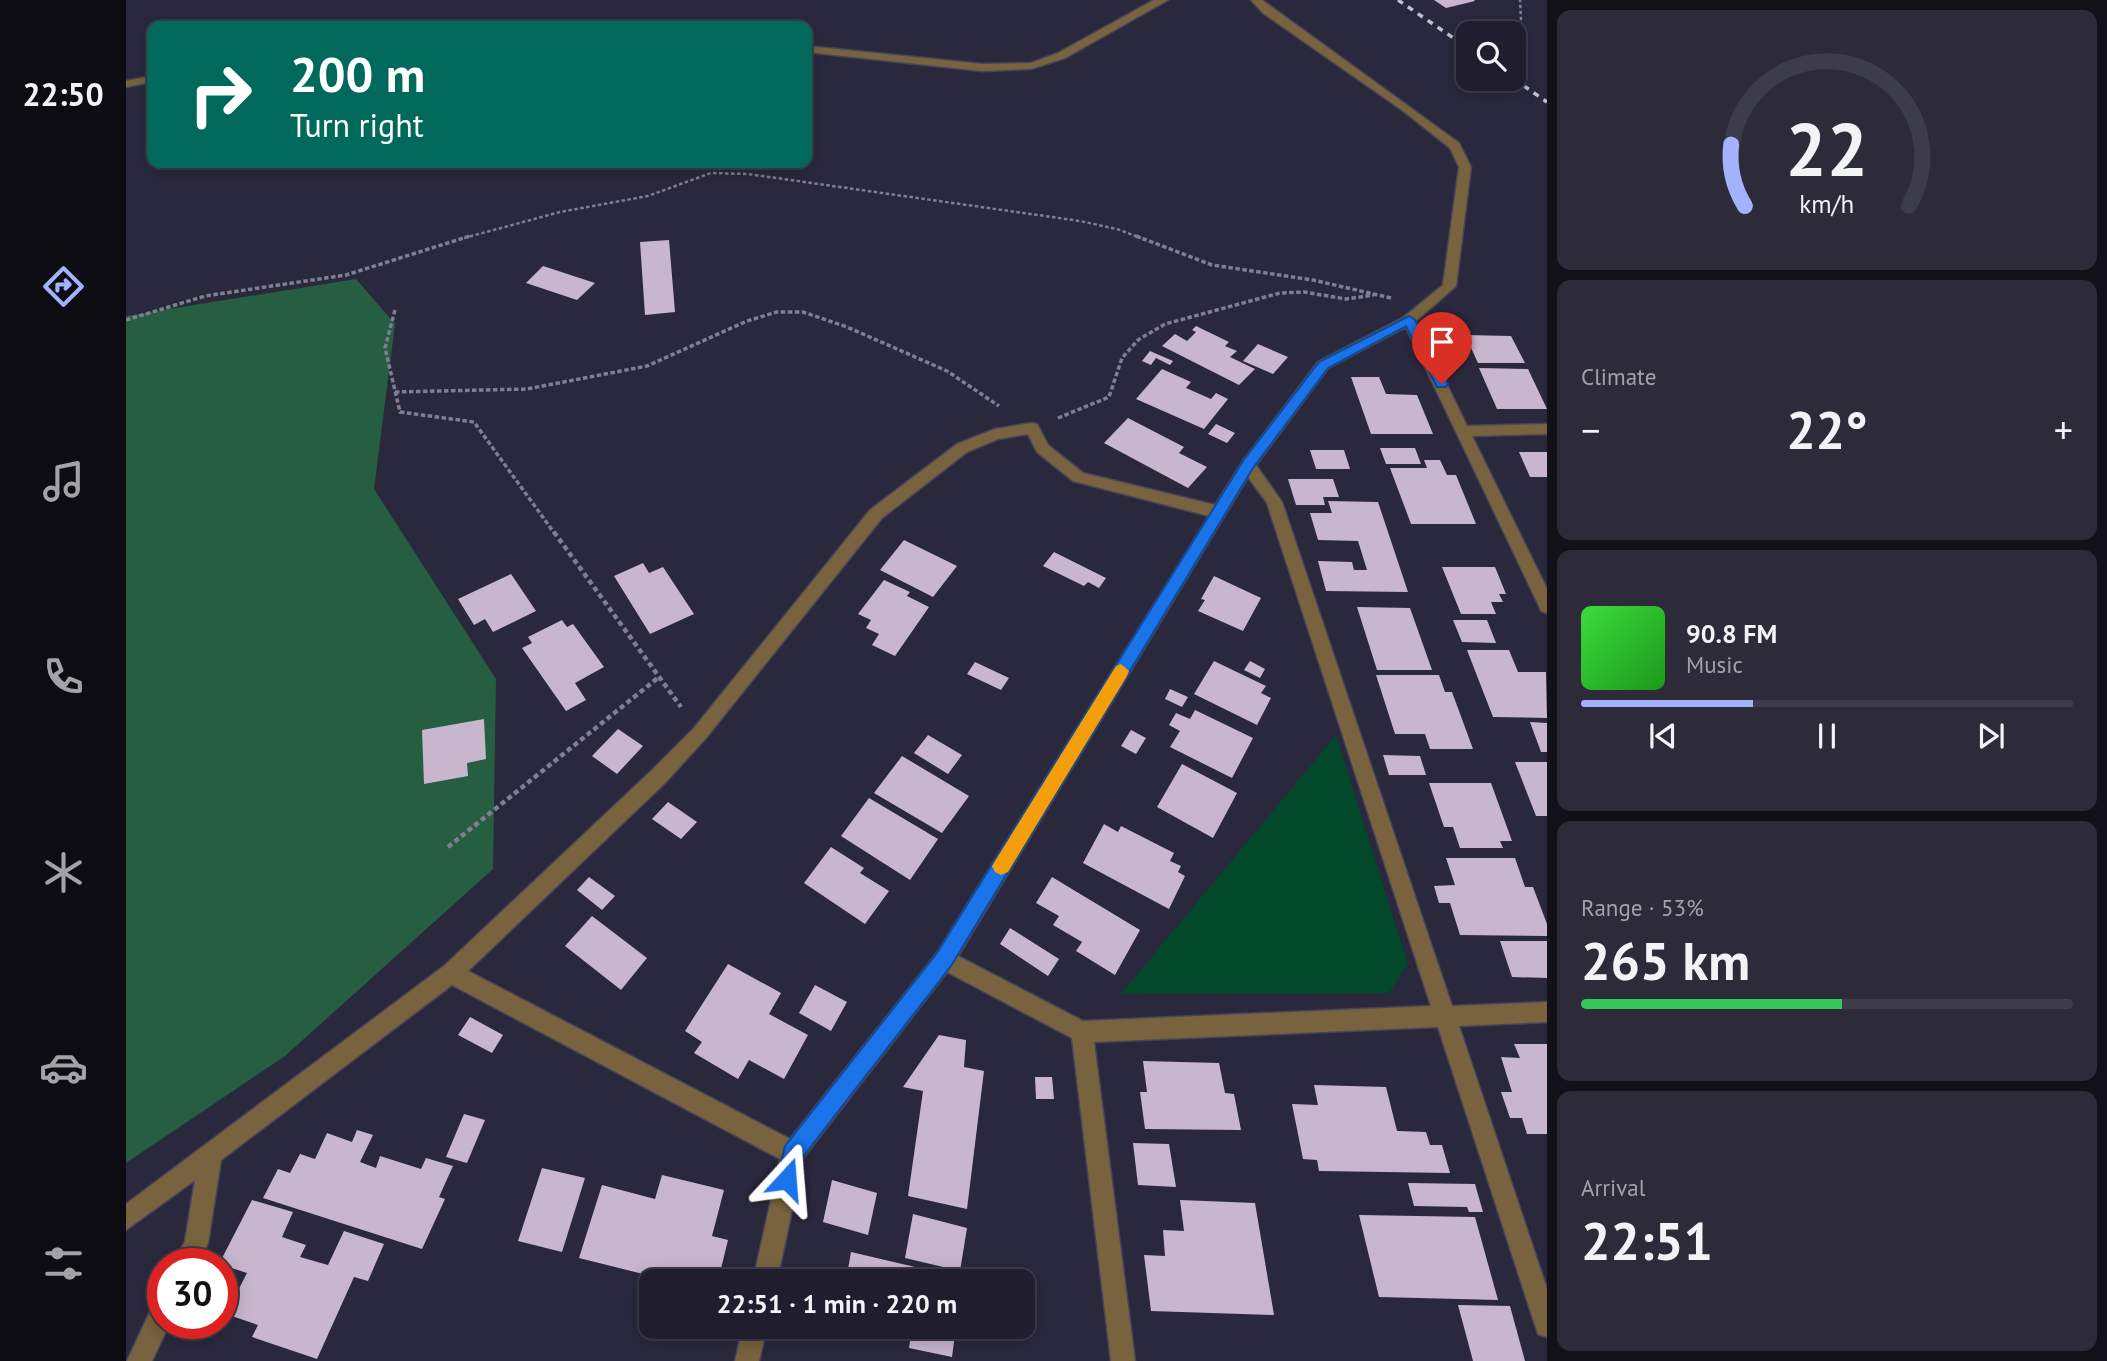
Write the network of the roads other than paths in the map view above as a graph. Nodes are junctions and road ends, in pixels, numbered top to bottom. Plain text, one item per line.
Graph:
1 (1163, 0) edge
2 (1256, 0) edge
3 (812, 50) edge
4 (147, 80) edge
5 (126, 84) edge
6 (1409, 320) junction
7 (1547, 429) edge
8 (1465, 431) junction
9 (1248, 465) junction
10 (1218, 512) junction
11 (1547, 606) edge
12 (944, 960) junction
13 (451, 973) junction
14 (1547, 1012) edge
15 (1445, 1017) junction
16 (1082, 1032) junction
17 (793, 1153) junction
18 (211, 1154) junction
19 (126, 1218) edge
20 (194, 1248) edge
21 (768, 1269) edge
22 (1547, 1325) edge
23 (150, 1339) edge
24 (752, 1339) edge
25 (139, 1361) edge
26 (747, 1361) edge
27 (1123, 1361) edge

1 - 3 street
2 - 6 street
4 - 5 street
6 - 8 street
6 - 9 street
7 - 8 street
8 - 11 street
9 - 10 street
9 - 15 street
10 - 12 street
10 - 13 street
12 - 16 street
12 - 17 street
13 - 17 street
13 - 18 street
14 - 15 street
15 - 16 street
15 - 22 street
16 - 27 street
17 - 21 street
18 - 19 street
18 - 20 street
23 - 25 street
24 - 26 street

